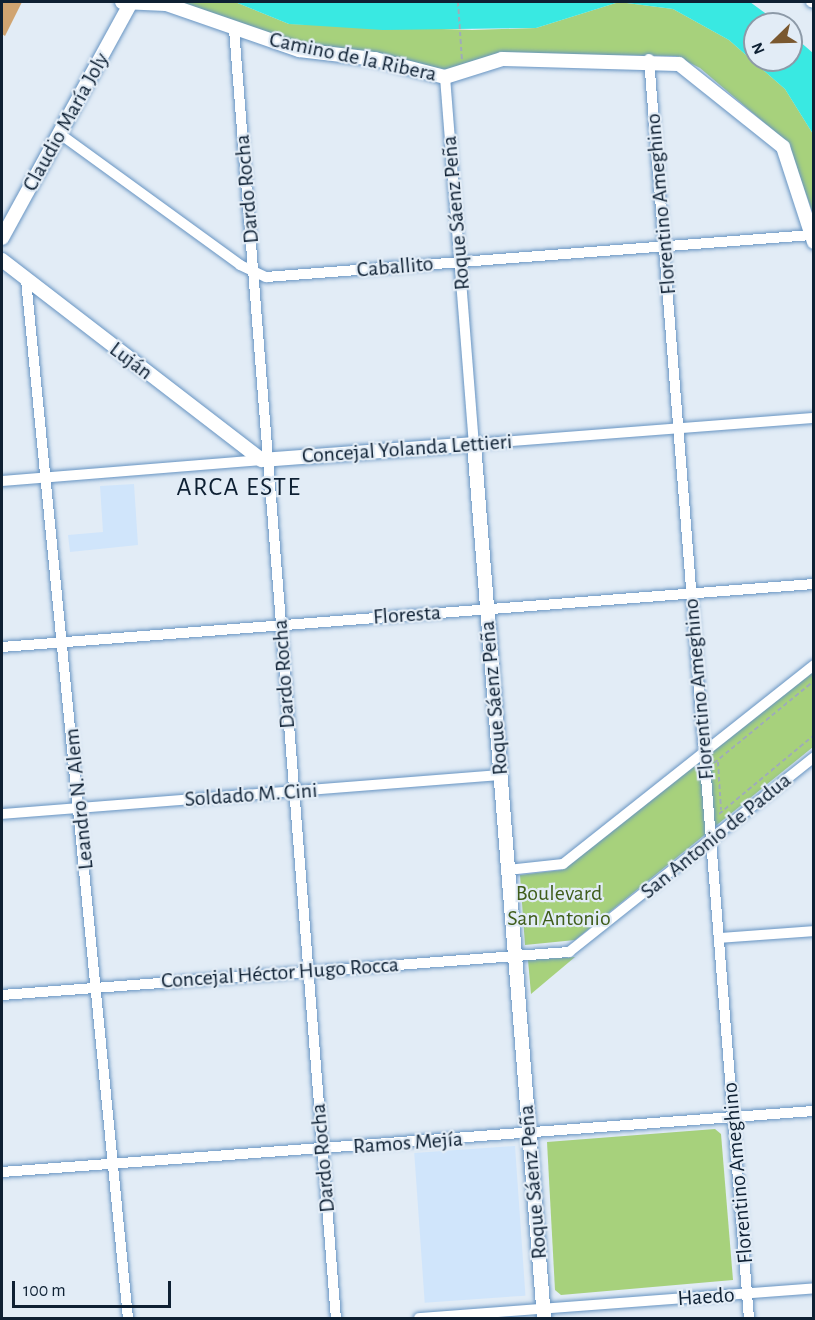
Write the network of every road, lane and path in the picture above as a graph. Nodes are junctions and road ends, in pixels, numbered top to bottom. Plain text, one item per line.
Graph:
1 (458, 2) edge
2 (125, 4) edge
3 (234, 29) junction
4 (649, 59) junction
5 (462, 60) dead end
6 (445, 77) junction
7 (60, 134) junction
8 (2, 238) edge
9 (812, 238) edge
10 (664, 246) junction
11 (2, 260) edge
12 (460, 262) junction
13 (254, 273) junction
14 (26, 280) junction
15 (813, 418) edge
16 (679, 428) junction
17 (474, 444) junction
18 (264, 460) junction
19 (47, 477) junction
20 (2, 481) edge
21 (813, 584) edge
22 (692, 593) junction
23 (487, 609) junction
24 (281, 625) junction
25 (64, 641) junction
26 (2, 646) edge
27 (813, 665) edge
28 (813, 681) edge
29 (813, 735) edge
30 (716, 742) junction
31 (705, 751) junction
32 (813, 757) edge
33 (718, 761) junction
34 (706, 770) junction
35 (501, 776) junction
36 (294, 791) junction
37 (80, 808) junction
38 (722, 812) junction
39 (2, 814) edge
40 (710, 822) junction
41 (723, 831) junction
42 (711, 841) junction
43 (508, 870) junction
44 (813, 930) edge
45 (719, 938) junction
46 (559, 954) joint
47 (515, 956) junction
48 (308, 971) junction
49 (98, 988) junction
50 (2, 995) edge
51 (813, 1111) edge
52 (734, 1118) junction
53 (529, 1134) junction
54 (322, 1149) junction
55 (114, 1162) junction
56 (2, 1172) edge
57 (813, 1288) edge
58 (747, 1293) junction
59 (543, 1314) edge
60 (128, 1318) edge
61 (336, 1318) edge
62 (419, 1318) edge
63 (749, 1318) edge

1 - 5 path
2 - 3 street, Camino de la Ribera
2 - 7 street, Claudio María Joly
3 - 6 street, Camino de la Ribera
3 - 13 street, Dardo Rocha
4 - 6 street, Camino de la Ribera
4 - 9 street, Camino de la Ribera
4 - 10 street, Florentino Ameghino
6 - 12 street, Roque Sáenz Peña
7 - 8 street, Claudio María Joly
7 - 13 street
9 - 10 street, Caballito
10 - 12 street, Caballito
10 - 16 street, Florentino Ameghino
11 - 14 street, Luján
12 - 13 street, Caballito
12 - 17 street, Roque Sáenz Peña
13 - 18 street, Dardo Rocha
14 - 18 street, Luján
14 - 19 street, Leandro N. Alem
15 - 16 street, Concejal Yolanda Lettieri
16 - 17 street, Concejal Yolanda Lettieri
16 - 22 street, Florentino Ameghino
17 - 18 street, Concejal Yolanda Lettieri
17 - 23 street, Roque Sáenz Peña
18 - 19 street, Concejal Yolanda Lettieri
18 - 24 street, Dardo Rocha
19 - 20 street, Concejal Yolanda Lettieri
19 - 25 street, Leandro N. Alem
21 - 22 street, Floresta
22 - 23 street, Floresta
22 - 31 street, Florentino Ameghino
23 - 24 street, Floresta
23 - 35 street, Roque Sáenz Peña
24 - 25 street, Floresta
24 - 36 street, Dardo Rocha
25 - 26 street, Floresta
25 - 37 street, Leandro N. Alem
27 - 30 street
28 - 33 path
29 - 38 path
30 - 31 street
30 - 33 path
31 - 34 street, Florentino Ameghino
31 - 43 street
32 - 41 street, San Antonio de Padua
33 - 34 path
33 - 38 path
34 - 40 street, Florentino Ameghino
35 - 36 street, Soldado M. Cini
35 - 43 street, Roque Sáenz Peña
36 - 37 street, Soldado M. Cini
36 - 48 street, Dardo Rocha
37 - 39 street, Soldado M. Cini
37 - 49 street, Leandro N. Alem
38 - 40 path
38 - 41 path
40 - 42 street, Florentino Ameghino
41 - 42 street, San Antonio de Padua
42 - 45 street, Florentino Ameghino
42 - 46 street, San Antonio de Padua
43 - 47 street, Roque Sáenz Peña
44 - 45 street
45 - 52 street, Florentino Ameghino
46 - 47 street, Concejal Héctor Hugo Rocca
47 - 48 street, Concejal Héctor Hugo Rocca
47 - 53 street, Roque Sáenz Peña
48 - 49 street, Concejal Héctor Hugo Rocca
48 - 54 street, Dardo Rocha
49 - 50 street, Concejal Héctor Hugo Rocca
49 - 55 street, Leandro N. Alem
51 - 52 street, Ramos Mejía
52 - 53 street, Ramos Mejía
52 - 58 street, Florentino Ameghino
53 - 54 street, Ramos Mejía
53 - 59 street, Roque Sáenz Peña
54 - 55 street, Ramos Mejía
54 - 61 street, Dardo Rocha
55 - 56 street, Ramos Mejía
55 - 60 street, Leandro N. Alem
57 - 58 street, Haedo
58 - 59 street, Haedo
58 - 63 street, Florentino Ameghino
59 - 62 street, Haedo

